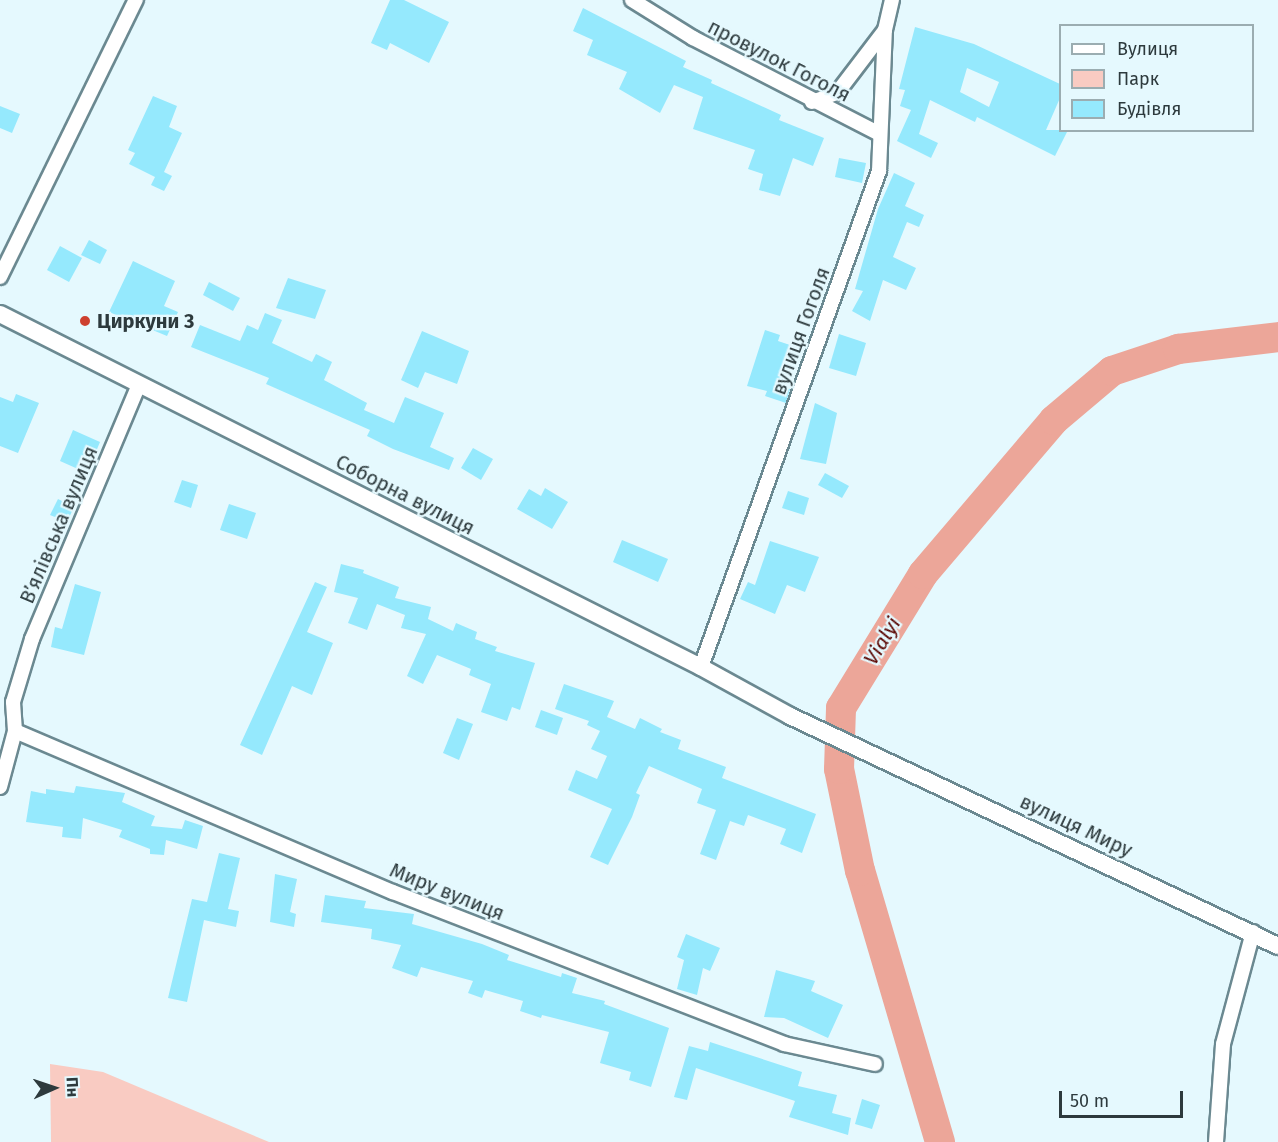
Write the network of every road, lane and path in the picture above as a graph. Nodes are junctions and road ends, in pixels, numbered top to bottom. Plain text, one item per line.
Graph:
1 (136, 0) edge
2 (632, 0) edge
3 (892, 0) edge
4 (885, 30) junction
5 (813, 102) junction
6 (880, 134) junction
7 (0, 277) edge
8 (0, 314) edge
9 (139, 384) junction
10 (701, 667) junction
11 (790, 716) joint
12 (15, 731) junction
13 (0, 787) edge
14 (1252, 932) junction
15 (1278, 946) edge
16 (875, 1064) dead end
17 (1216, 1142) edge

1 - 7 street
2 - 5 street, провулок Гоголя
3 - 4 street, вулиця Гоголя
4 - 5 street
4 - 6 street, вулиця Гоголя
5 - 6 street, провулок Гоголя
6 - 10 street, вулиця Гоголя
8 - 9 street, Соборна вулиця
9 - 10 street, Соборна вулиця
9 - 12 street, В’ялівська вулиця
10 - 11 street, Соборна вулиця
11 - 14 street, вулиця Миру
12 - 13 street, В’ялівська вулиця
12 - 16 street, Миру вулиця
14 - 15 street, вулиця Миру
14 - 17 street

